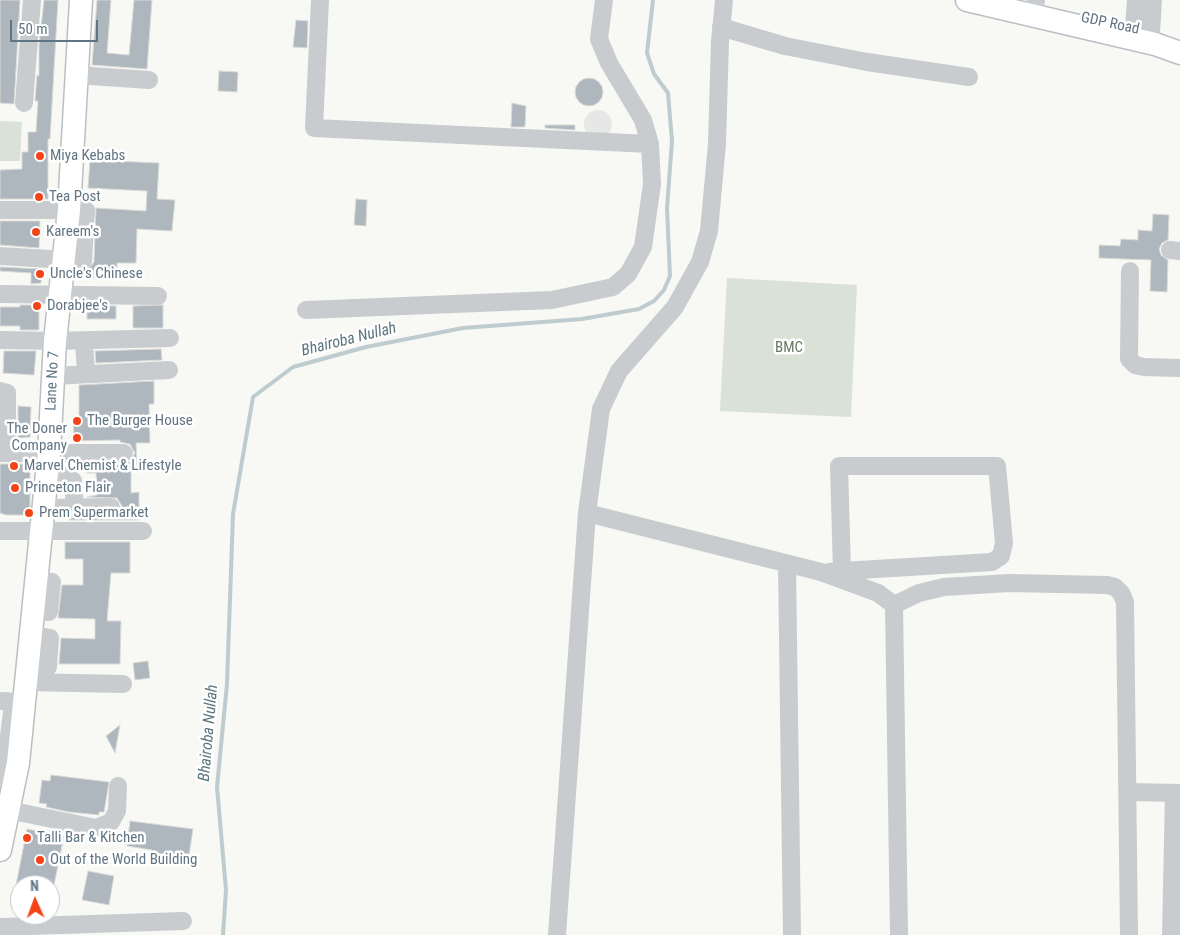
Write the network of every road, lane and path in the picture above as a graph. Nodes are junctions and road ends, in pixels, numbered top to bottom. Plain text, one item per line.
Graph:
1 (32, 0) edge
2 (81, 0) edge
3 (320, 0) edge
4 (604, 0) edge
5 (724, 0) edge
6 (968, 0) edge
7 (1011, 0) edge
8 (1136, 0) edge
9 (1153, 0) edge
10 (1036, 3) edge
11 (721, 27) junction
12 (1142, 31) junction
13 (1180, 43) edge
14 (1180, 53) edge
15 (77, 75) junction
16 (968, 77) dead end
17 (149, 80) dead end
18 (24, 103) dead end
19 (650, 144) junction
20 (0, 210) edge
21 (69, 210) junction
22 (0, 256) edge
23 (64, 259) junction
24 (1130, 271) dead end
25 (0, 294) edge
26 (60, 295) junction
27 (158, 296) dead end
28 (306, 310) dead end
29 (170, 338) dead end
30 (0, 340) edge
31 (55, 341) junction
32 (84, 341) junction
33 (1180, 368) edge
34 (169, 370) dead end
35 (86, 374) junction
36 (53, 376) junction
37 (0, 391) edge
38 (124, 452) dead end
39 (3, 453) edge
40 (48, 464) junction
41 (110, 507) dead end
42 (75, 508) junction
43 (587, 513) junction
44 (42, 519) junction
45 (0, 531) edge
46 (144, 531) dead end
47 (787, 564) junction
48 (842, 571) junction
49 (821, 572) junction
50 (894, 604) junction
51 (123, 684) dead end
52 (18, 690) edge
53 (0, 776) edge
54 (118, 786) dead end
55 (1128, 792) junction
56 (1177, 793) edge
57 (6, 800) edge
58 (0, 850) edge
59 (183, 921) dead end
60 (0, 927) edge
61 (557, 935) edge
62 (792, 935) edge
63 (899, 935) edge
64 (1129, 935) edge
65 (1171, 935) edge

1 - 18 street
2 - 15 main road, Lane No 7
3 - 19 street
4 - 19 street
5 - 11 street
6 - 14 main road
7 - 10 main road, GDP Road
8 - 12 street
9 - 12 street
10 - 12 main road, GDP Road
11 - 16 street
11 - 43 street
12 - 13 main road, GDP Road
15 - 17 street
15 - 21 main road, Lane No 7
19 - 28 street
20 - 21 street
21 - 23 main road, Lane No 7
22 - 23 street
23 - 26 main road, Lane No 7
24 - 33 street
25 - 26 street
26 - 27 street
26 - 31 main road, Lane No 7
29 - 32 street
30 - 31 street
31 - 32 street
31 - 36 main road, Lane No 7
32 - 35 street
34 - 35 street
35 - 36 street
36 - 40 main road, Lane No 7
37 - 39 street
38 - 40 street
39 - 40 street
40 - 42 street
40 - 44 main road, Lane No 7
41 - 42 street
42 - 44 street
43 - 47 street
43 - 61 street
44 - 45 street
44 - 46 street
44 - 52 main road, Lane No 7
47 - 49 street
47 - 62 street
48 - 48 street
48 - 49 street
49 - 50 street
50 - 55 street
50 - 63 street
51 - 52 street
52 - 53 street
52 - 57 main road, Lane No 7
54 - 57 street
55 - 56 street
55 - 64 street
56 - 65 street
57 - 58 main road, Lane No 7
59 - 60 street

